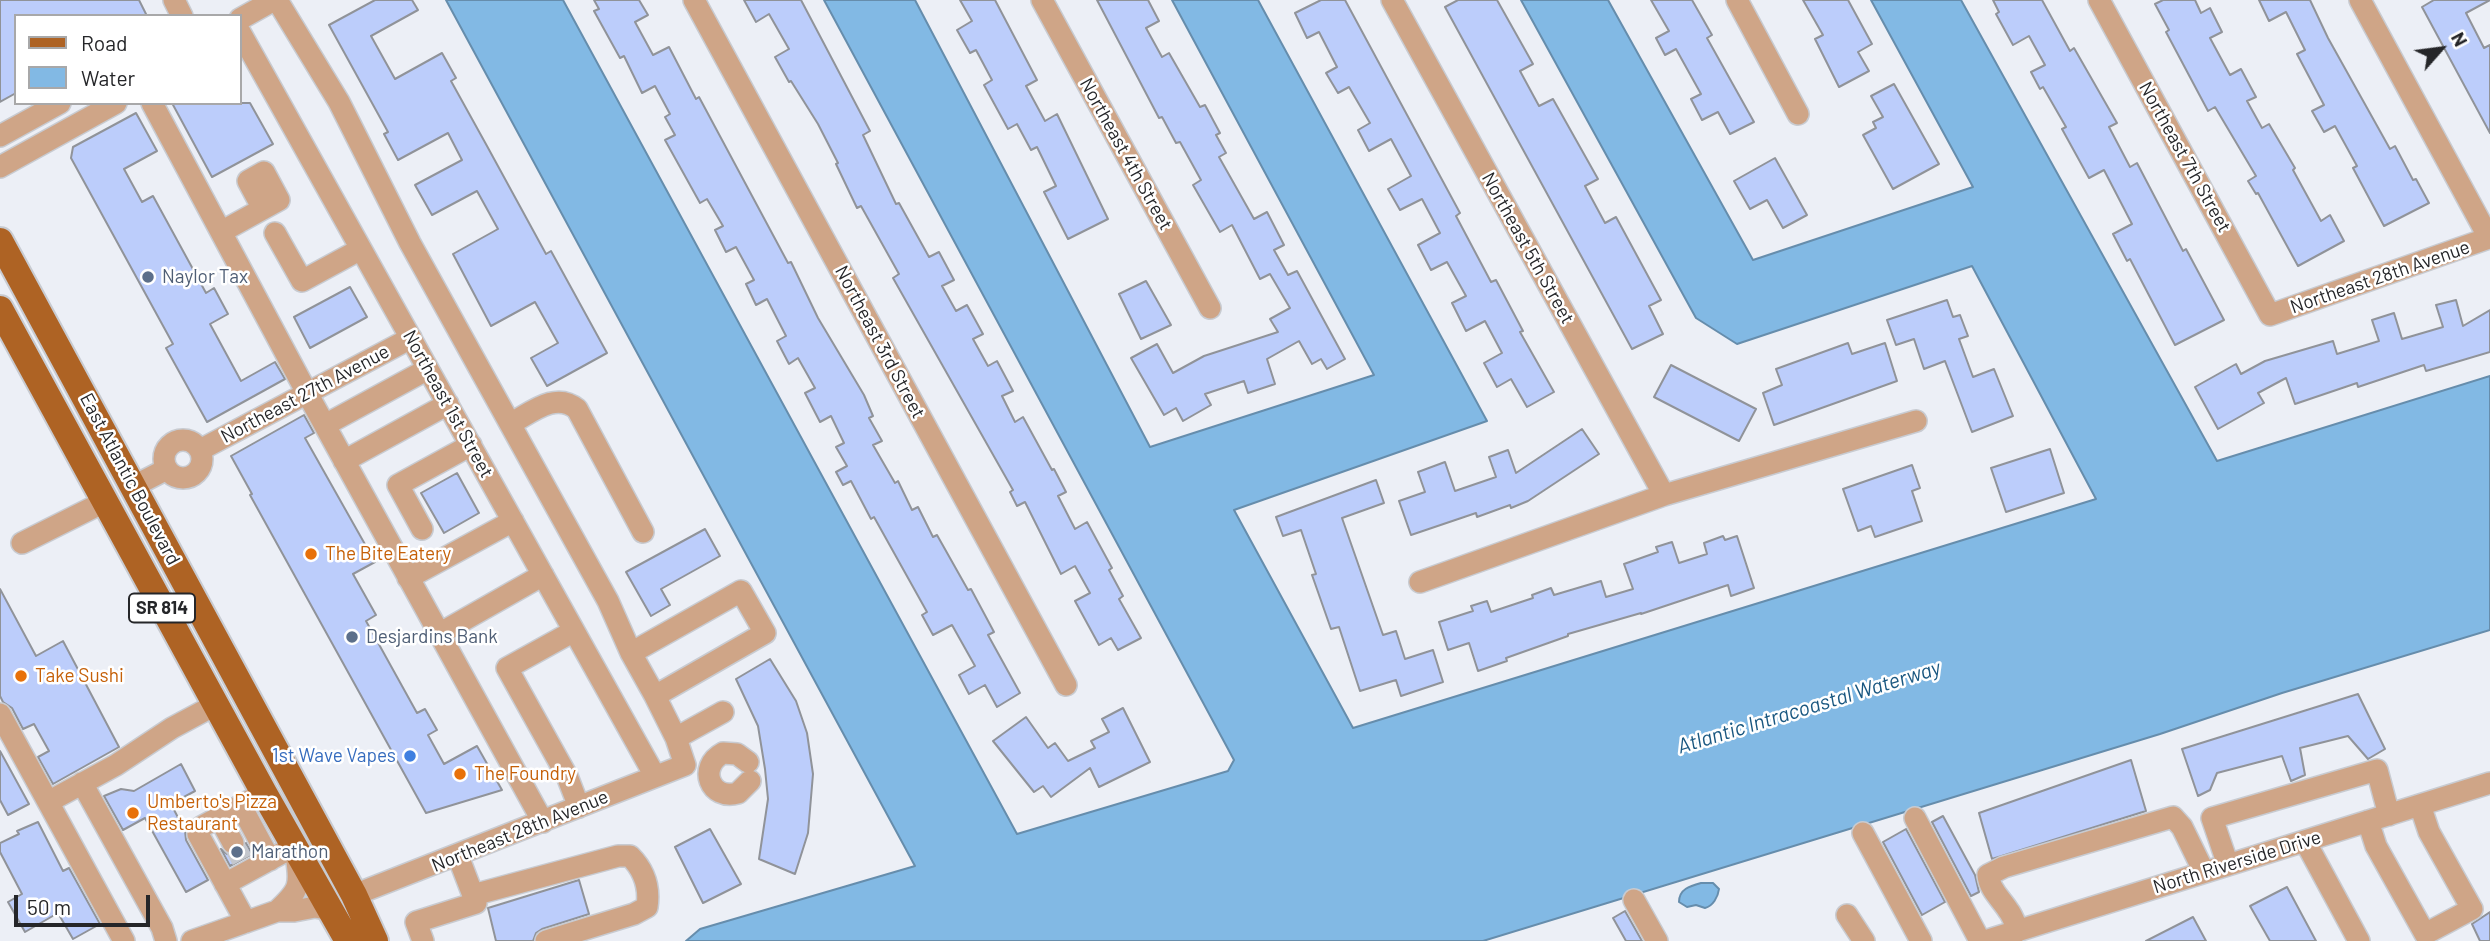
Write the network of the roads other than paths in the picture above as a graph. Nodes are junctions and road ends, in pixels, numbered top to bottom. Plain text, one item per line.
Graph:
1 (275, 0) edge
2 (694, 0) edge
3 (1042, 0) edge
4 (1392, 0) edge
5 (1737, 0) edge
6 (2099, 0) edge
7 (2360, 0) edge
8 (242, 18) edge
9 (242, 36) edge
10 (56, 105) edge
11 (112, 105) edge
12 (153, 105) edge
13 (1798, 114) dead end
14 (0, 136) edge
15 (0, 167) edge
16 (263, 209) dead end
17 (221, 232) junction
18 (275, 233) dead end
19 (2489, 238) edge
20 (0, 242) edge
21 (361, 248) junction
22 (1210, 308) dead end
23 (0, 309) edge
24 (2270, 315) joint
25 (411, 338) junction
26 (428, 369) junction
27 (307, 393) junction
28 (448, 404) junction
29 (1916, 421) dead end
30 (325, 425) junction
31 (510, 425) junction
32 (71, 440) junction
33 (471, 445) junction
34 (344, 461) junction
35 (134, 486) junction
36 (1664, 495) junction
37 (104, 502) junction
38 (513, 521) junction
39 (422, 529) dead end
40 (643, 532) dead end
41 (22, 543) dead end
42 (168, 550) junction
43 (543, 575) junction
44 (408, 578) junction
45 (1420, 582) dead end
46 (574, 631) junction
47 (439, 634) junction
48 (631, 653) junction
49 (1066, 685) dead end
50 (655, 696) junction
51 (215, 705) junction
52 (723, 712) dead end
53 (0, 714) edge
54 (676, 738) junction
55 (685, 765) junction
56 (708, 774) junction
57 (655, 776) junction
58 (82, 783) junction
59 (2490, 783) edge
60 (264, 793) junction
61 (48, 802) junction
62 (2420, 805) junction
63 (240, 806) junction
64 (579, 807) junction
65 (2389, 815) junction
66 (219, 817) junction
67 (1915, 818) dead end
68 (2368, 821) junction
69 (543, 822) junction
70 (1863, 833) dead end
71 (2305, 841) junction
72 (294, 849) junction
73 (458, 856) junction
74 (241, 858) junction
75 (270, 860) junction
76 (2228, 865) junction
77 (2204, 872) junction
78 (225, 884) junction
79 (354, 895) junction
80 (473, 895) junction
81 (1634, 900) dead end
82 (329, 909) junction
83 (277, 911) junction
84 (1847, 915) dead end
85 (246, 922) junction
86 (2018, 930) junction
87 (124, 941) edge
88 (166, 941) edge
89 (192, 941) edge
90 (348, 941) edge
91 (376, 941) edge
92 (423, 941) edge
93 (545, 941) edge
94 (1657, 941) edge
95 (1864, 941) edge
96 (1921, 941) edge
97 (1982, 941) edge
98 (2359, 941) edge

1 - 8 street
1 - 31 street
2 - 49 street, Northeast 3rd Street
3 - 22 street, Northeast 4th Street
4 - 36 street, Northeast 5th Street
5 - 13 street
6 - 24 street, Northeast 7th Street
7 - 19 street
9 - 21 street, Northeast 1st Street
10 - 14 street
11 - 15 street
12 - 17 street
16 - 17 street
17 - 27 street
18 - 21 street
19 - 24 street, Northeast 28th Avenue
20 - 35 main road, East Atlantic Boulevard / SR 814
21 - 25 street, Northeast 1st Street
23 - 32 main road, East Atlantic Boulevard / SR 814
25 - 26 street, Northeast 1st Street
25 - 27 street, Northeast 27th Avenue
26 - 28 street, Northeast 1st Street
26 - 30 street
27 - 30 street
27 - 35 street, Northeast 27th Avenue
28 - 33 street, Northeast 1st Street
28 - 34 street
29 - 36 street
30 - 34 street
31 - 40 street
31 - 48 street
32 - 35 main road
32 - 37 main road, East Atlantic Boulevard / SR 814
33 - 38 street, Northeast 1st Street
33 - 39 street
34 - 44 street
35 - 42 main road, East Atlantic Boulevard / SR 814
36 - 45 street
37 - 41 street
37 - 42 main road
37 - 51 main road, East Atlantic Boulevard / SR 814
38 - 43 street, Northeast 1st Street
38 - 44 street
42 - 79 main road, East Atlantic Boulevard / SR 814
43 - 46 street, Northeast 1st Street
43 - 47 street
44 - 47 street
46 - 57 street, Northeast 1st Street
46 - 64 street
47 - 69 street
48 - 50 street
48 - 50 street
50 - 54 street
51 - 58 street
51 - 60 main road, East Atlantic Boulevard / SR 814
52 - 54 street
53 - 61 street
54 - 55 street
55 - 56 street
55 - 57 street, Northeast 28th Avenue
56 - 56 street
57 - 64 street, Northeast 28th Avenue
58 - 61 street
58 - 88 street
59 - 62 street, North Riverside Drive
60 - 63 street
60 - 72 main road, East Atlantic Boulevard / SR 814
61 - 87 street
62 - 65 street, North Riverside Drive
62 - 68 street
63 - 66 street
63 - 75 street
64 - 69 street, Northeast 28th Avenue
65 - 68 street, North Riverside Drive
65 - 76 street
66 - 74 street
66 - 78 street
67 - 97 street
68 - 71 street, North Riverside Drive
69 - 73 street, Northeast 28th Avenue
70 - 96 street
71 - 76 street, North Riverside Drive
71 - 98 street
72 - 75 street
72 - 79 main road
72 - 82 main road, East Atlantic Boulevard / SR 814
72 - 83 street
73 - 79 street, Northeast 28th Avenue
73 - 80 street
74 - 75 street
74 - 78 street
76 - 77 street, North Riverside Drive
77 - 86 street, North Riverside Drive
77 - 86 street
78 - 85 street
79 - 91 main road, East Atlantic Boulevard / SR 814
80 - 92 street
80 - 93 street
81 - 94 street
82 - 83 street
82 - 90 main road, East Atlantic Boulevard / SR 814
83 - 85 street
84 - 95 street
85 - 89 street
86 - 97 street, North Riverside Drive

